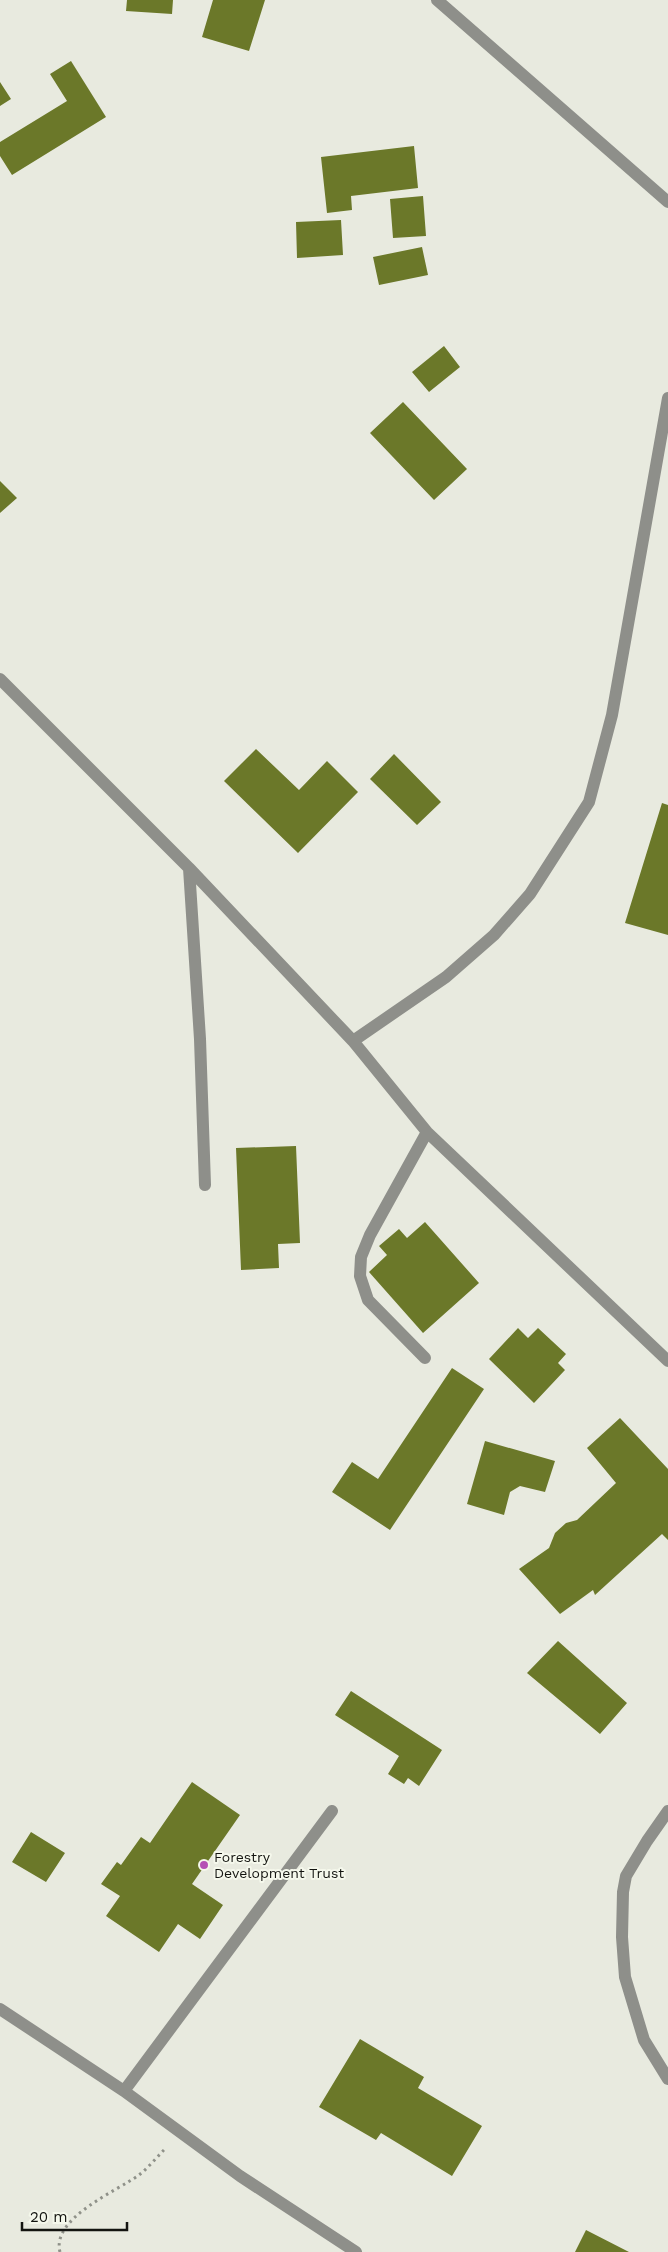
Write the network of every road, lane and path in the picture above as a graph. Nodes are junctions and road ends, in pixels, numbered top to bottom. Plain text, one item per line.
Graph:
1 (437, 0) edge
2 (668, 202) edge
3 (668, 398) edge
4 (0, 679) edge
5 (189, 868) junction
6 (353, 1041) junction
7 (427, 1132) junction
8 (205, 1185) dead end
9 (425, 1358) dead end
10 (668, 1361) edge
11 (332, 1811) dead end
12 (668, 1811) edge
13 (0, 2009) edge
14 (668, 2078) edge
15 (124, 2090) junction
16 (181, 2134) junction
17 (60, 2252) edge
18 (356, 2252) edge

1 - 2 street
3 - 6 street
4 - 5 street
5 - 6 street
5 - 8 street
6 - 7 street
7 - 9 street
7 - 10 street
11 - 15 street
12 - 14 street
13 - 15 street
15 - 16 street
16 - 17 path
16 - 18 street

